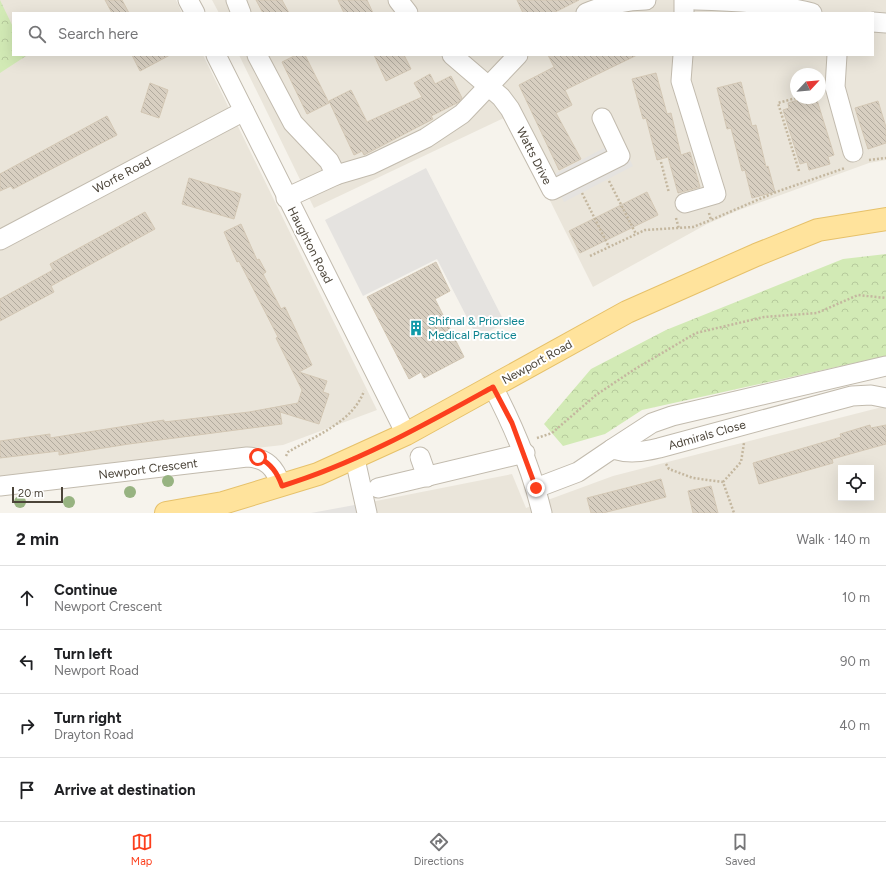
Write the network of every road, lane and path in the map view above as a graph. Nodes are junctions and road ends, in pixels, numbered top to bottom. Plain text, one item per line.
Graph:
1 (188, 0) edge
2 (236, 0) edge
3 (398, 0) edge
4 (632, 0) edge
5 (646, 0) edge
6 (684, 0) edge
7 (694, 0) edge
8 (786, 3) edge
9 (194, 12) edge
10 (241, 12) edge
11 (407, 12) edge
12 (589, 12) edge
13 (684, 12) edge
14 (809, 12) edge
15 (874, 22) edge
16 (886, 23) edge
17 (216, 56) edge
18 (258, 56) edge
19 (453, 56) edge
20 (517, 56) edge
21 (683, 56) edge
22 (836, 56) edge
23 (489, 86) junction
24 (790, 100) edge
25 (244, 111) junction
26 (602, 118) dead end
27 (886, 158) edge
28 (855, 160) junction
29 (601, 166) junction
30 (799, 171) dead end
31 (336, 175) junction
32 (575, 178) junction
33 (705, 197) junction
34 (286, 198) junction
35 (685, 203) dead end
36 (886, 219) edge
37 (711, 220) junction
38 (636, 234) junction
39 (0, 240) edge
40 (609, 247) junction
41 (590, 256) dead end
42 (886, 298) edge
43 (886, 366) edge
44 (365, 386) dead end
45 (493, 387) junction
46 (886, 398) edge
47 (747, 424) junction
48 (406, 434) junction
49 (523, 448) junction
50 (660, 448) junction
51 (612, 449) junction
52 (420, 457) dead end
53 (355, 459) junction
54 (427, 477) junction
55 (280, 480) junction
56 (723, 482) junction
57 (0, 486) edge
58 (378, 488) dead end
59 (536, 488) junction
60 (166, 513) edge
61 (367, 513) edge
62 (542, 513) edge
63 (734, 513) edge

1 - 9 street
2 - 10 street
3 - 11 street
4 - 5 street
4 - 12 street
6 - 13 street
7 - 8 street
8 - 14 street
15 - 16 street
17 - 25 street, Haughton Road
18 - 31 street
19 - 23 street
20 - 23 street
21 - 33 street
22 - 28 street
23 - 31 street
23 - 32 street, Watts Drive
24 - 30 path
25 - 34 street, Haughton Road
25 - 39 street, Worfe Road
26 - 29 street, Watts Drive
27 - 28 path
28 - 37 path
29 - 32 street, Watts Drive
29 - 38 path
31 - 34 street
32 - 40 path
33 - 35 street
33 - 37 path
34 - 48 street, Haughton Road
36 - 45 main road, Newport Road
37 - 38 path
38 - 40 path
40 - 41 path
42 - 49 path
43 - 51 street
44 - 55 path
45 - 48 main road, Newport Road
45 - 49 street
46 - 47 street, Admirals Close
47 - 50 street, Admirals Close
47 - 56 path
48 - 53 main road, Newport Road
49 - 54 street
49 - 59 street
50 - 51 street, Admirals Close
50 - 56 path
51 - 59 street
52 - 54 street
53 - 55 main road, Newport Road
53 - 61 street
54 - 58 street
55 - 57 street, Newport Crescent
55 - 60 main road, Newport Road
56 - 63 path
59 - 62 street

